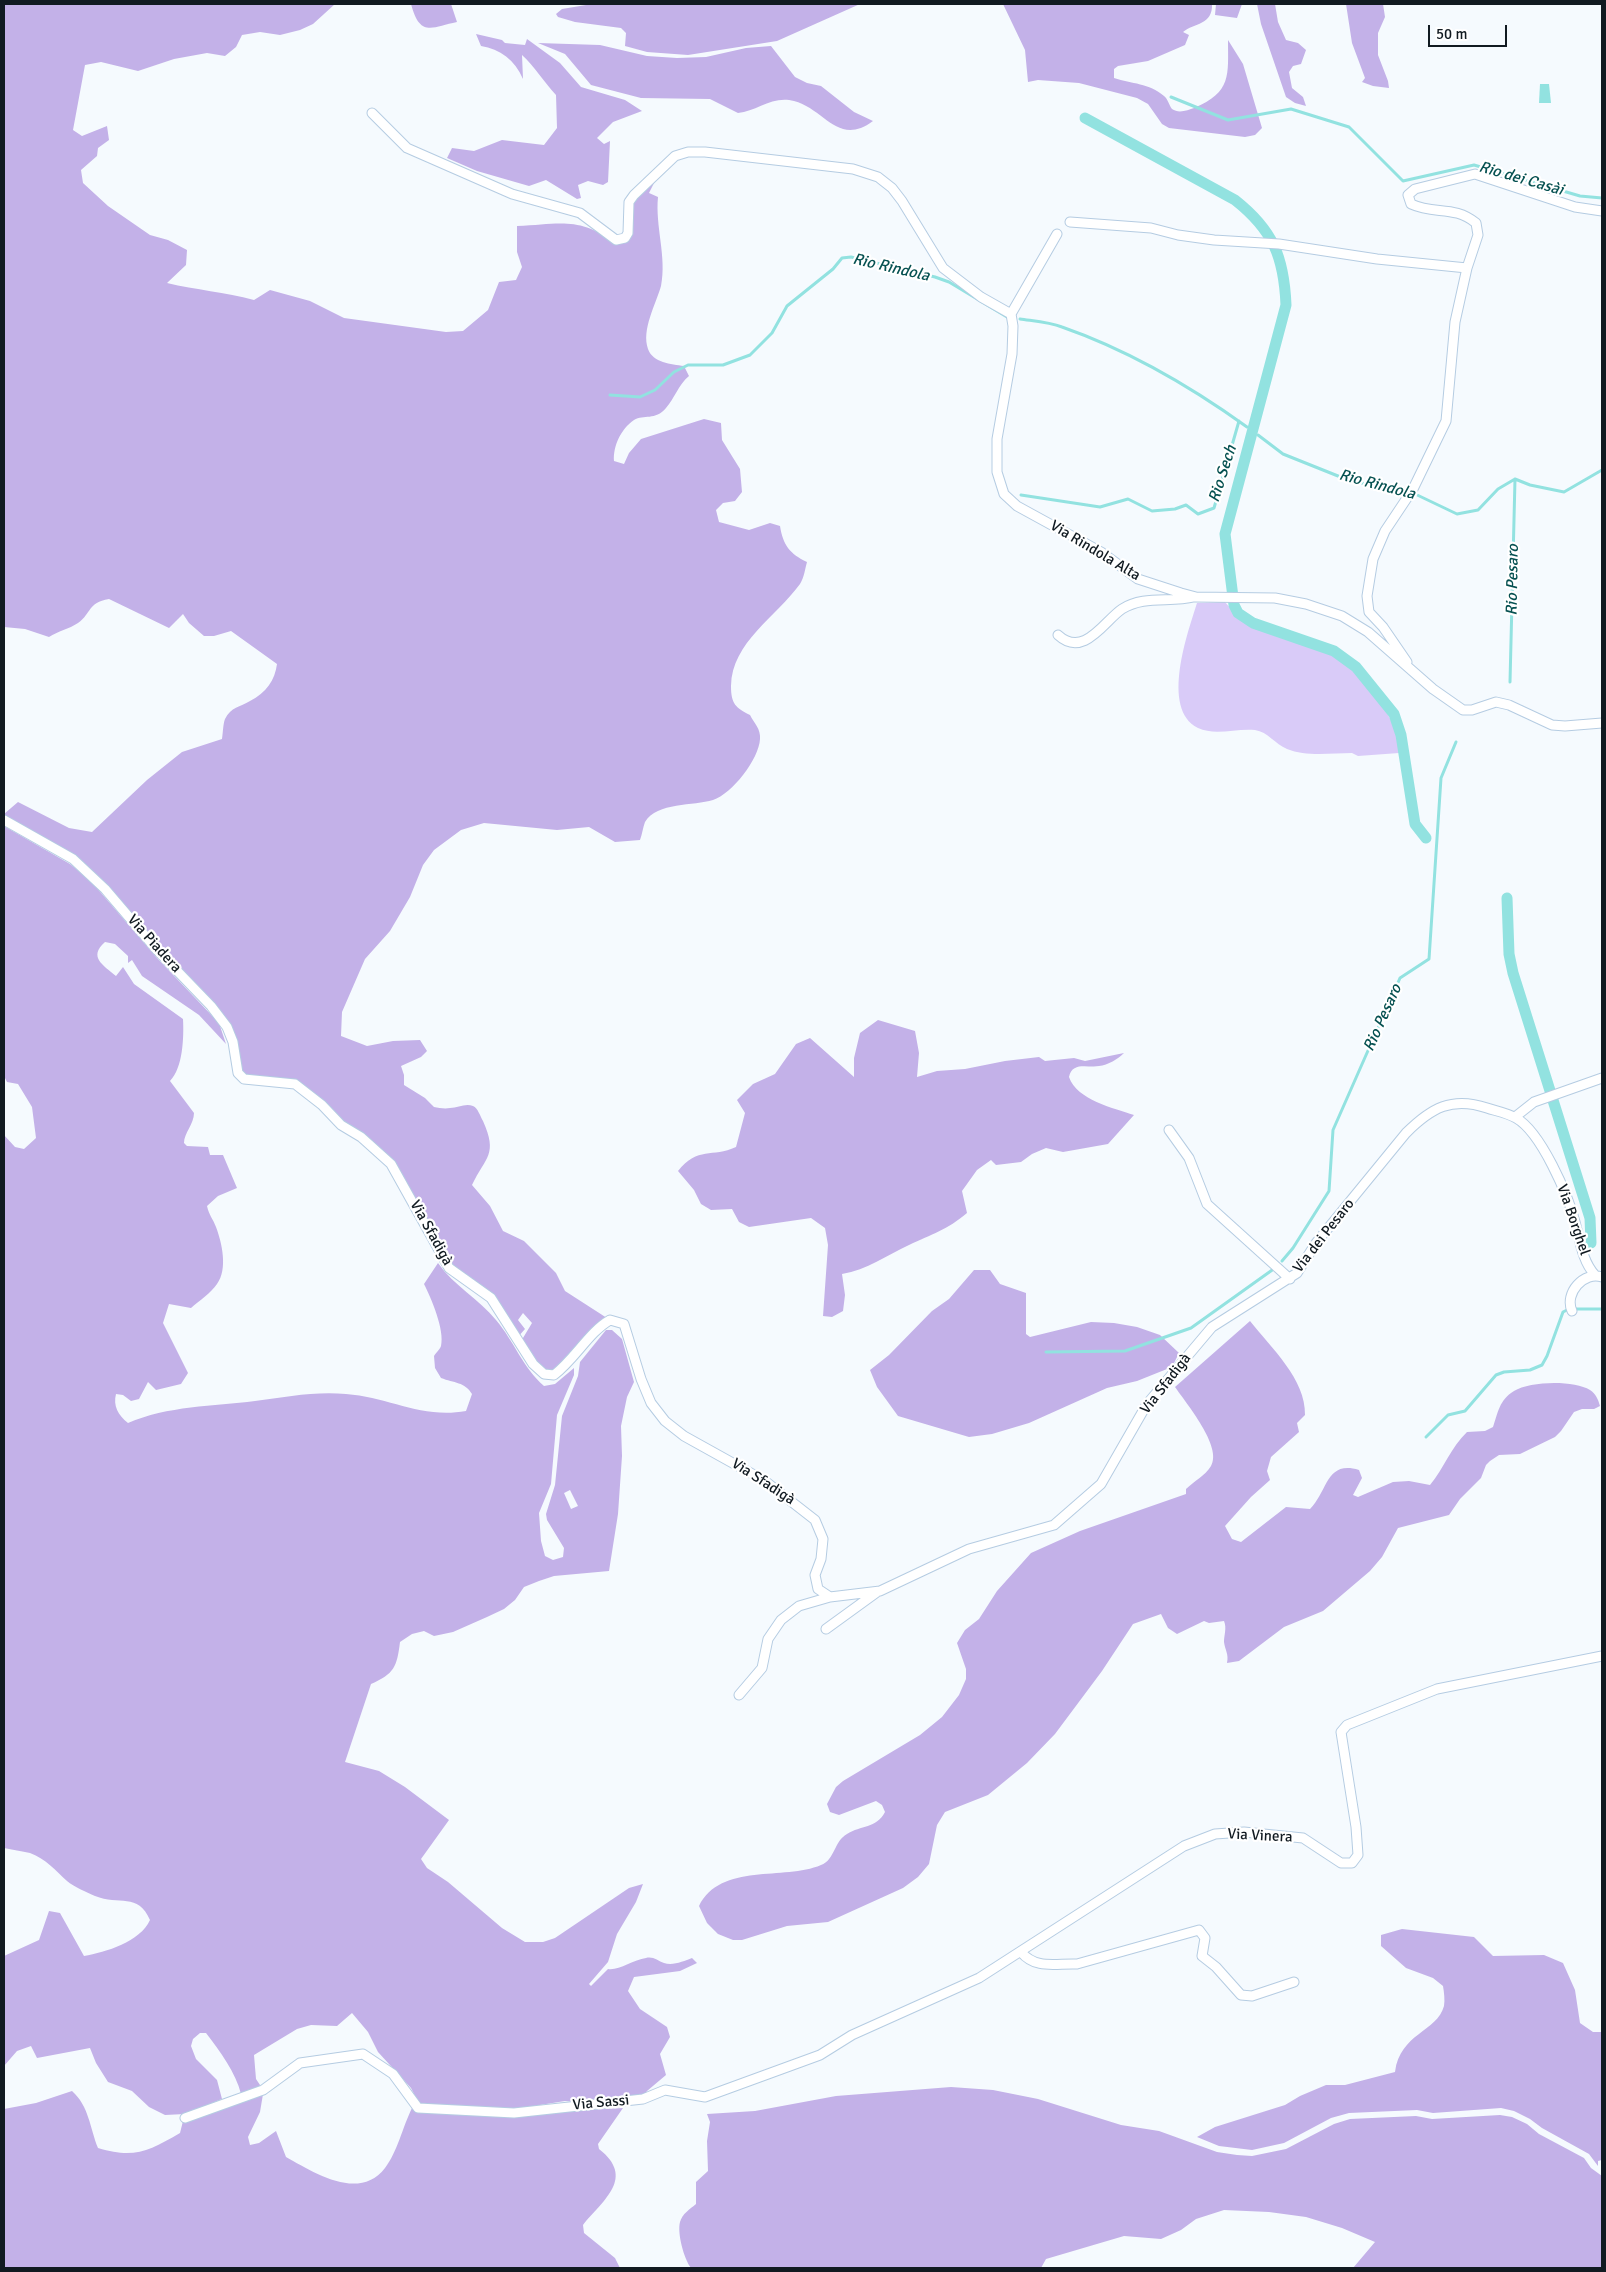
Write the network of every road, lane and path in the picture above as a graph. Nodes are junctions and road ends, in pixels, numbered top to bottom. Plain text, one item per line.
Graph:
1 (372, 113) dead end
2 (1602, 211) edge
3 (1070, 222) dead end
4 (1057, 234) dead end
5 (1467, 268) junction
6 (1012, 314) junction
7 (1196, 597) junction
8 (1058, 635) dead end
9 (1412, 671) junction
10 (1602, 722) edge
11 (4, 820) edge
12 (1602, 1078) edge
13 (275, 1082) joint
14 (1515, 1118) junction
15 (1168, 1130) dead end
16 (1599, 1276) edge
17 (1290, 1279) junction
18 (1571, 1308) dead end
19 (880, 1591) junction
20 (830, 1597) junction
21 (826, 1629) dead end
22 (1602, 1656) edge
23 (739, 1695) dead end
24 (1021, 1952) junction
25 (1294, 1982) dead end
26 (185, 2118) dead end

1 - 6 street
2 - 5 street
3 - 5 street
4 - 6 street
5 - 9 street
6 - 7 street, Via Rindola Alta
7 - 8 street
7 - 9 street, Via Rindola Alta
9 - 10 street, Via Rindola Alta
11 - 13 street, Via Piadera
12 - 14 street
13 - 20 street, Via Sfadigà
14 - 16 street, Via Borghel
14 - 17 street, Via dei Pesaro
15 - 17 street, Via dei Pesaro
16 - 18 street, Via Borghel
17 - 19 street, Via Sfadigà
19 - 20 street, Via Sfadigà
19 - 21 street
20 - 23 street
22 - 24 street, Via Vinera
24 - 25 street
24 - 26 street, Via Sassi

